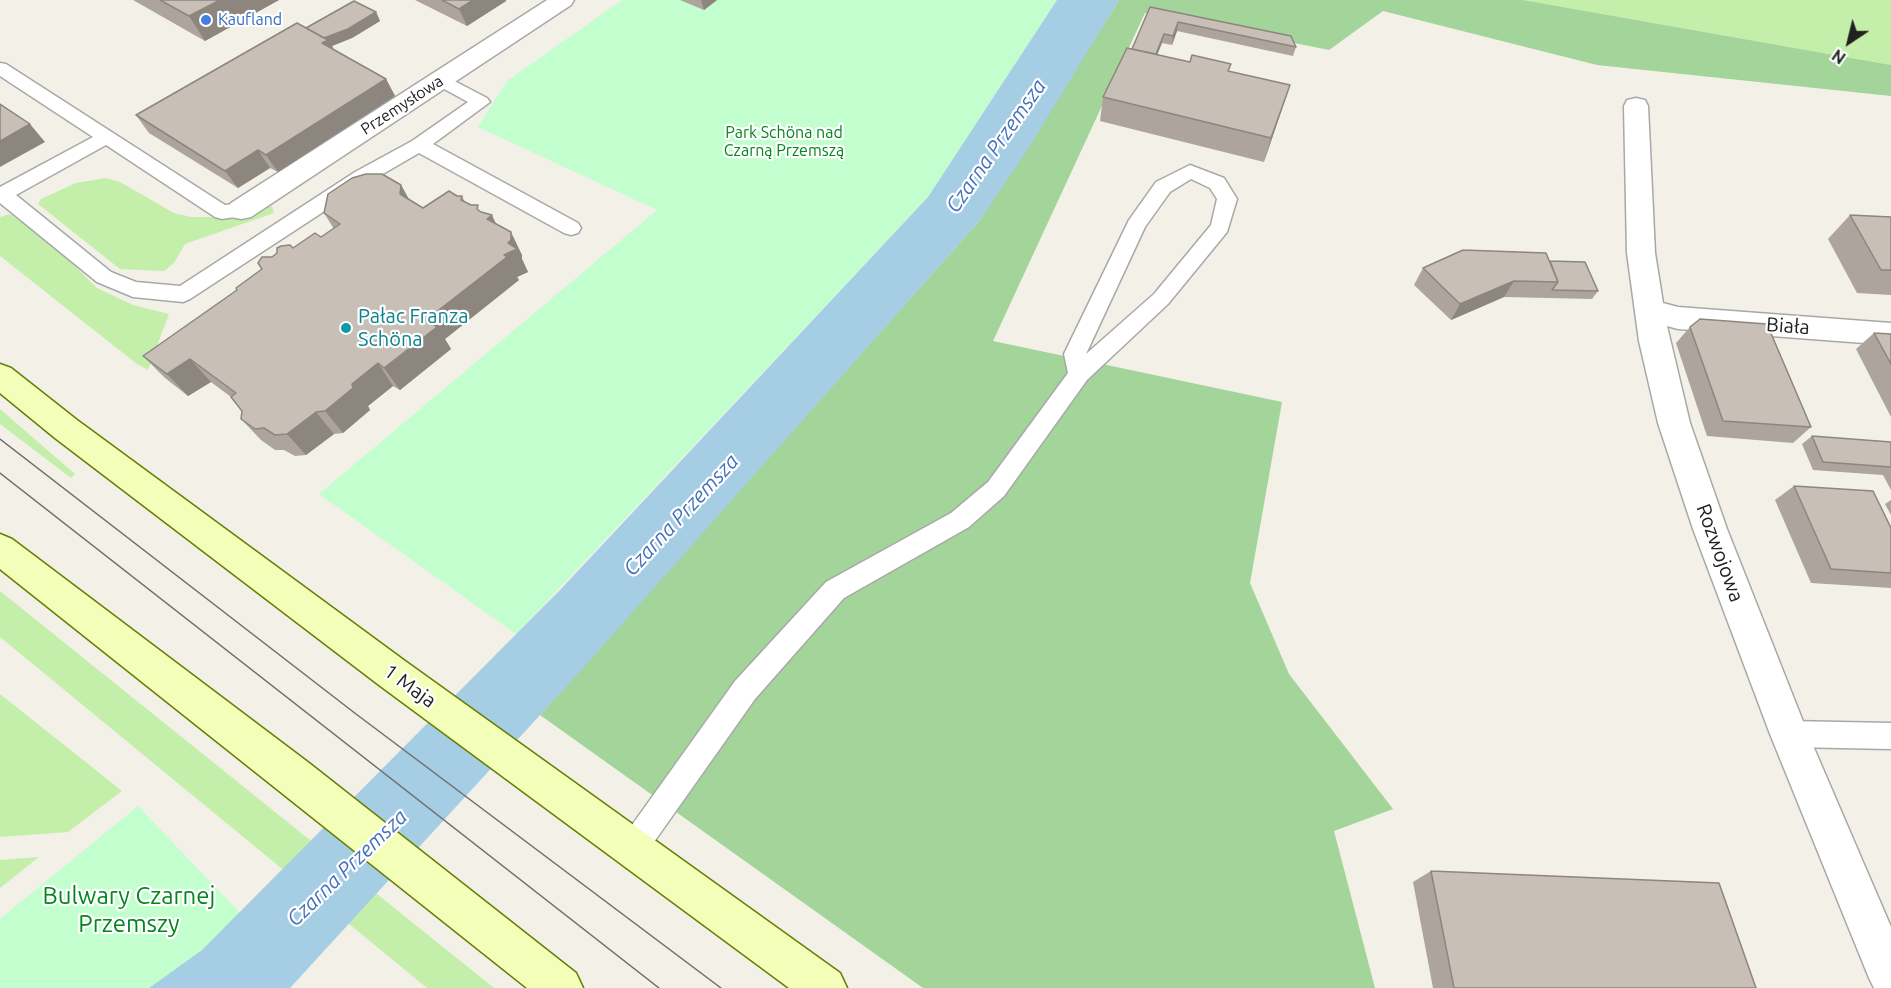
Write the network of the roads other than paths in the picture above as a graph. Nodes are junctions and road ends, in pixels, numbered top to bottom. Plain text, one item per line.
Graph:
1 (563, 0) edge
2 (0, 68) edge
3 (441, 80) junction
4 (1636, 106) dead end
5 (105, 138) junction
6 (419, 145) junction
7 (1, 194) edge
8 (241, 210) joint
9 (571, 228) dead end
10 (1649, 311) junction
11 (1891, 334) edge
12 (1079, 374) junction
13 (0, 376) edge
14 (0, 549) edge
15 (1789, 734) junction
16 (1891, 736) edge
17 (632, 849) junction
18 (1891, 978) edge
19 (561, 988) edge
20 (825, 988) edge

1 - 3 street, Przemysłowa
2 - 5 lane
3 - 6 lane
3 - 8 street, Przemysłowa
4 - 10 street, Rozwojowa
5 - 7 lane
5 - 8 lane
6 - 7 lane
6 - 9 lane
10 - 11 street, Biała
10 - 15 street, Rozwojowa
12 - 12 lane
12 - 17 lane
13 - 17 main road, 1 Maja
14 - 19 main road
15 - 16 lane
15 - 18 street, Rozwojowa
17 - 20 main road, 1 Maja

